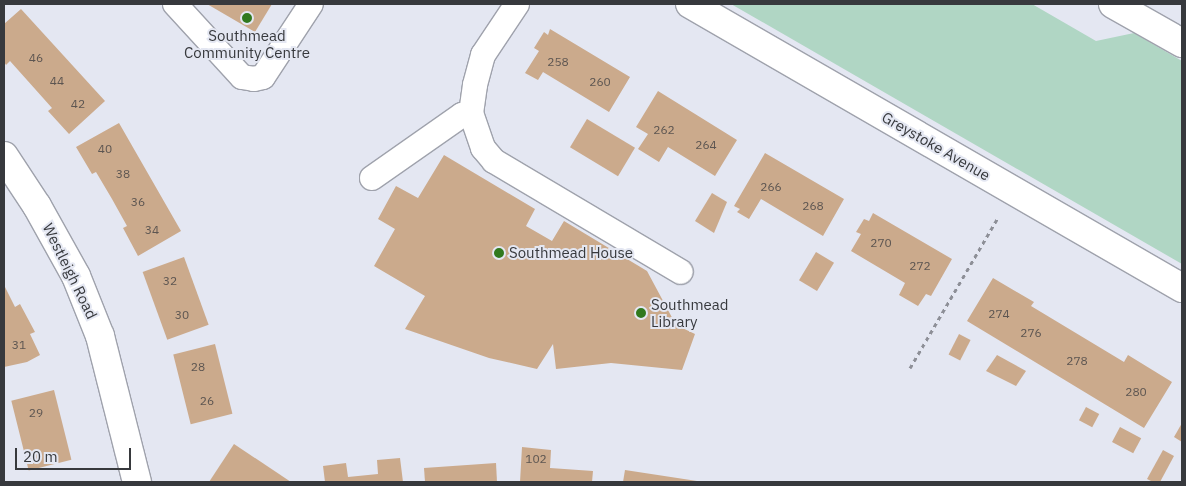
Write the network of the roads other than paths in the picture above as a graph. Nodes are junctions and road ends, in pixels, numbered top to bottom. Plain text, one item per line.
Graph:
1 (175, 4) edge
2 (311, 4) edge
3 (517, 4) edge
4 (690, 4) edge
5 (1113, 4) edge
6 (1182, 43) edge
7 (471, 113) junction
8 (4, 156) edge
9 (372, 178) dead end
10 (681, 272) dead end
11 (1182, 288) edge
12 (137, 482) edge

1 - 2 lane
3 - 7 lane
4 - 11 street, Greystoke Avenue
5 - 6 street
7 - 9 lane
7 - 10 lane
8 - 12 street, Westleigh Road

